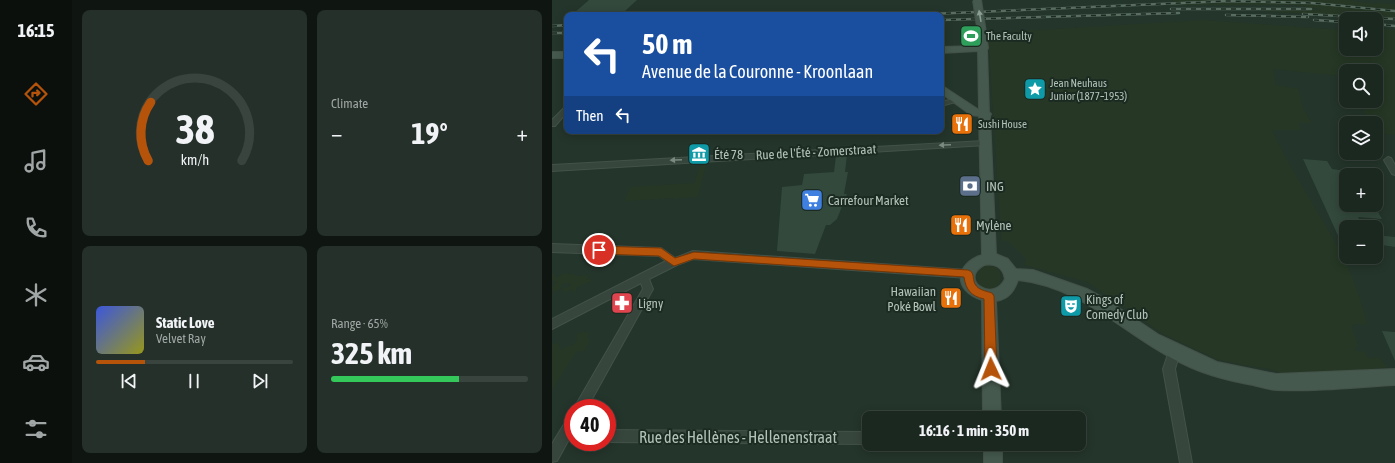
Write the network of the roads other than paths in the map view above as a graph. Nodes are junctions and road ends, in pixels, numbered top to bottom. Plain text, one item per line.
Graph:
1 (977, 0) edge
2 (984, 48) junction
3 (944, 50) edge
4 (552, 55) edge
5 (564, 55) edge
6 (944, 90) edge
7 (957, 100) junction
8 (944, 103) edge
9 (564, 111) edge
10 (985, 118) junction
11 (552, 124) edge
12 (984, 143) junction
13 (1391, 160) edge
14 (552, 168) edge
15 (1395, 172) edge
16 (552, 248) edge
17 (988, 259) junction
18 (674, 262) junction
19 (968, 274) junction
20 (1012, 274) junction
21 (644, 278) junction
22 (989, 296) junction
23 (552, 324) edge
24 (1174, 352) junction
25 (1395, 377) edge
26 (585, 399) edge
27 (992, 411) edge
28 (616, 436) edge
29 (862, 438) edge
30 (564, 441) edge
31 (993, 451) edge
32 (552, 456) edge
33 (993, 463) edge
34 (1186, 463) edge

2 -> 1 street, bridge
2 - 3 street
2 - 10 street
4 - 5 street
6 - 7 street
7 - 8 street
7 - 10 street
9 - 11 street
10 - 12 street
12 -> 14 street, Rue de l'Été - Zomerstraat
12 - 17 street
13 - 15 street
16 - 18 street
17 - 19 street
17 - 20 street
18 - 19 street
18 - 21 street
19 - 22 street
20 - 22 street
20 - 24 street
21 - 23 street
21 - 26 street
22 - 27 street
24 - 25 street
24 - 34 street
28 - 29 street, Rue des Hellènes - Hellenenstraat
30 - 32 street
31 - 33 street

